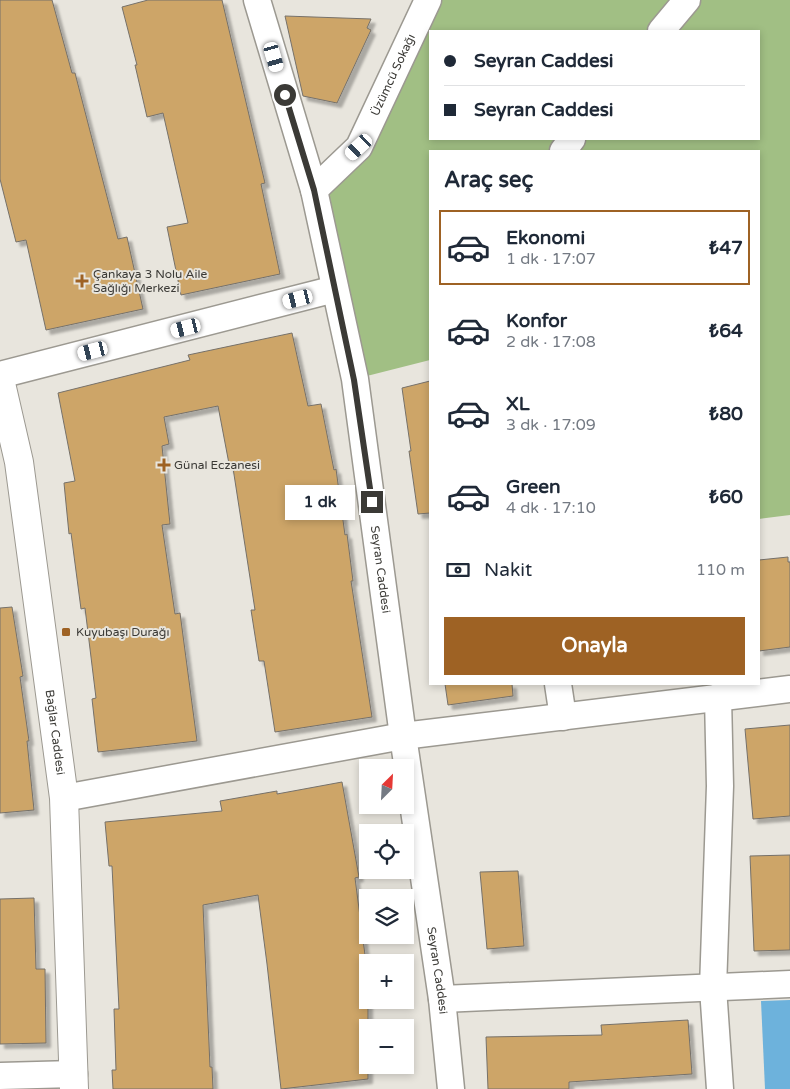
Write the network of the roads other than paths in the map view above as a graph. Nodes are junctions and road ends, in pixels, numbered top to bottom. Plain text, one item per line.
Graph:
1 (257, 0) edge
2 (428, 0) edge
3 (687, 0) edge
4 (662, 30) edge
5 (314, 190) junction
6 (335, 290) junction
7 (0, 377) edge
8 (558, 685) edge
9 (790, 689) edge
10 (718, 697) junction
11 (563, 717) junction
12 (403, 736) junction
13 (64, 798) junction
14 (790, 984) edge
15 (714, 988) junction
16 (442, 999) junction
17 (0, 1076) edge
18 (74, 1082) edge
19 (451, 1089) edge
20 (720, 1089) edge

1 - 5 street, Seyran Caddesi
2 - 5 street, Üzümcü Sokağı
3 - 4 street
5 - 6 street, Seyran Caddesi
6 - 7 street
6 - 12 street, Seyran Caddesi
7 - 13 main road, Bağlar Caddesi
8 - 11 street
9 - 10 street
10 - 11 street
10 - 15 street
11 - 12 street
12 - 13 street
12 - 16 street, Seyran Caddesi
13 - 18 main road, Bağlar Caddesi
14 - 15 street
15 - 16 street
15 - 20 street
16 - 19 street, Seyran Caddesi
17 - 18 street

